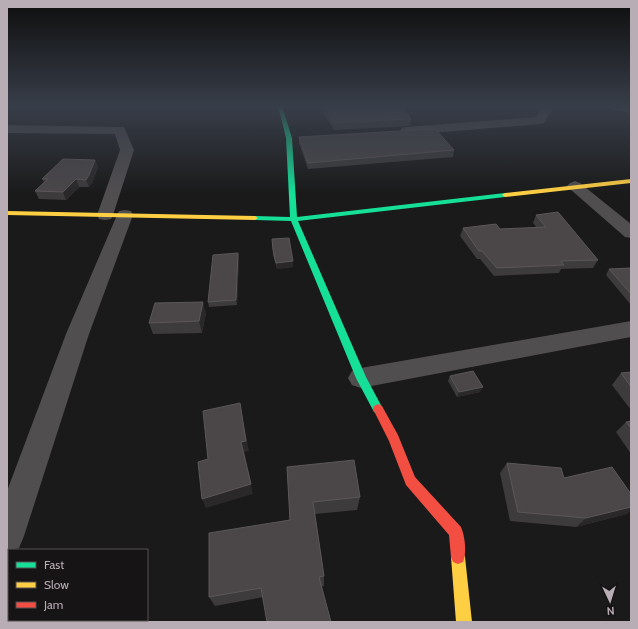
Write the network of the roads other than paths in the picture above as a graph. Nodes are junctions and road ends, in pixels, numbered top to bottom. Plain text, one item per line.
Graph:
1 (122, 135) edge
2 (305, 137) edge
3 (289, 138) joint
4 (631, 181) edge
5 (575, 186) junction
6 (7, 213) edge
7 (115, 215) junction
8 (294, 218) junction
9 (631, 233) edge
10 (631, 329) edge
11 (361, 378) junction
12 (16, 483) edge
13 (7, 536) edge
14 (464, 622) edge

1 - 7 street
2 - 3 street
3 - 8 street
4 - 5 street
5 - 8 street
5 - 9 street
6 - 7 street
7 - 8 street
7 - 12 street
8 - 11 street
10 - 11 street
11 - 14 street
12 - 13 street

